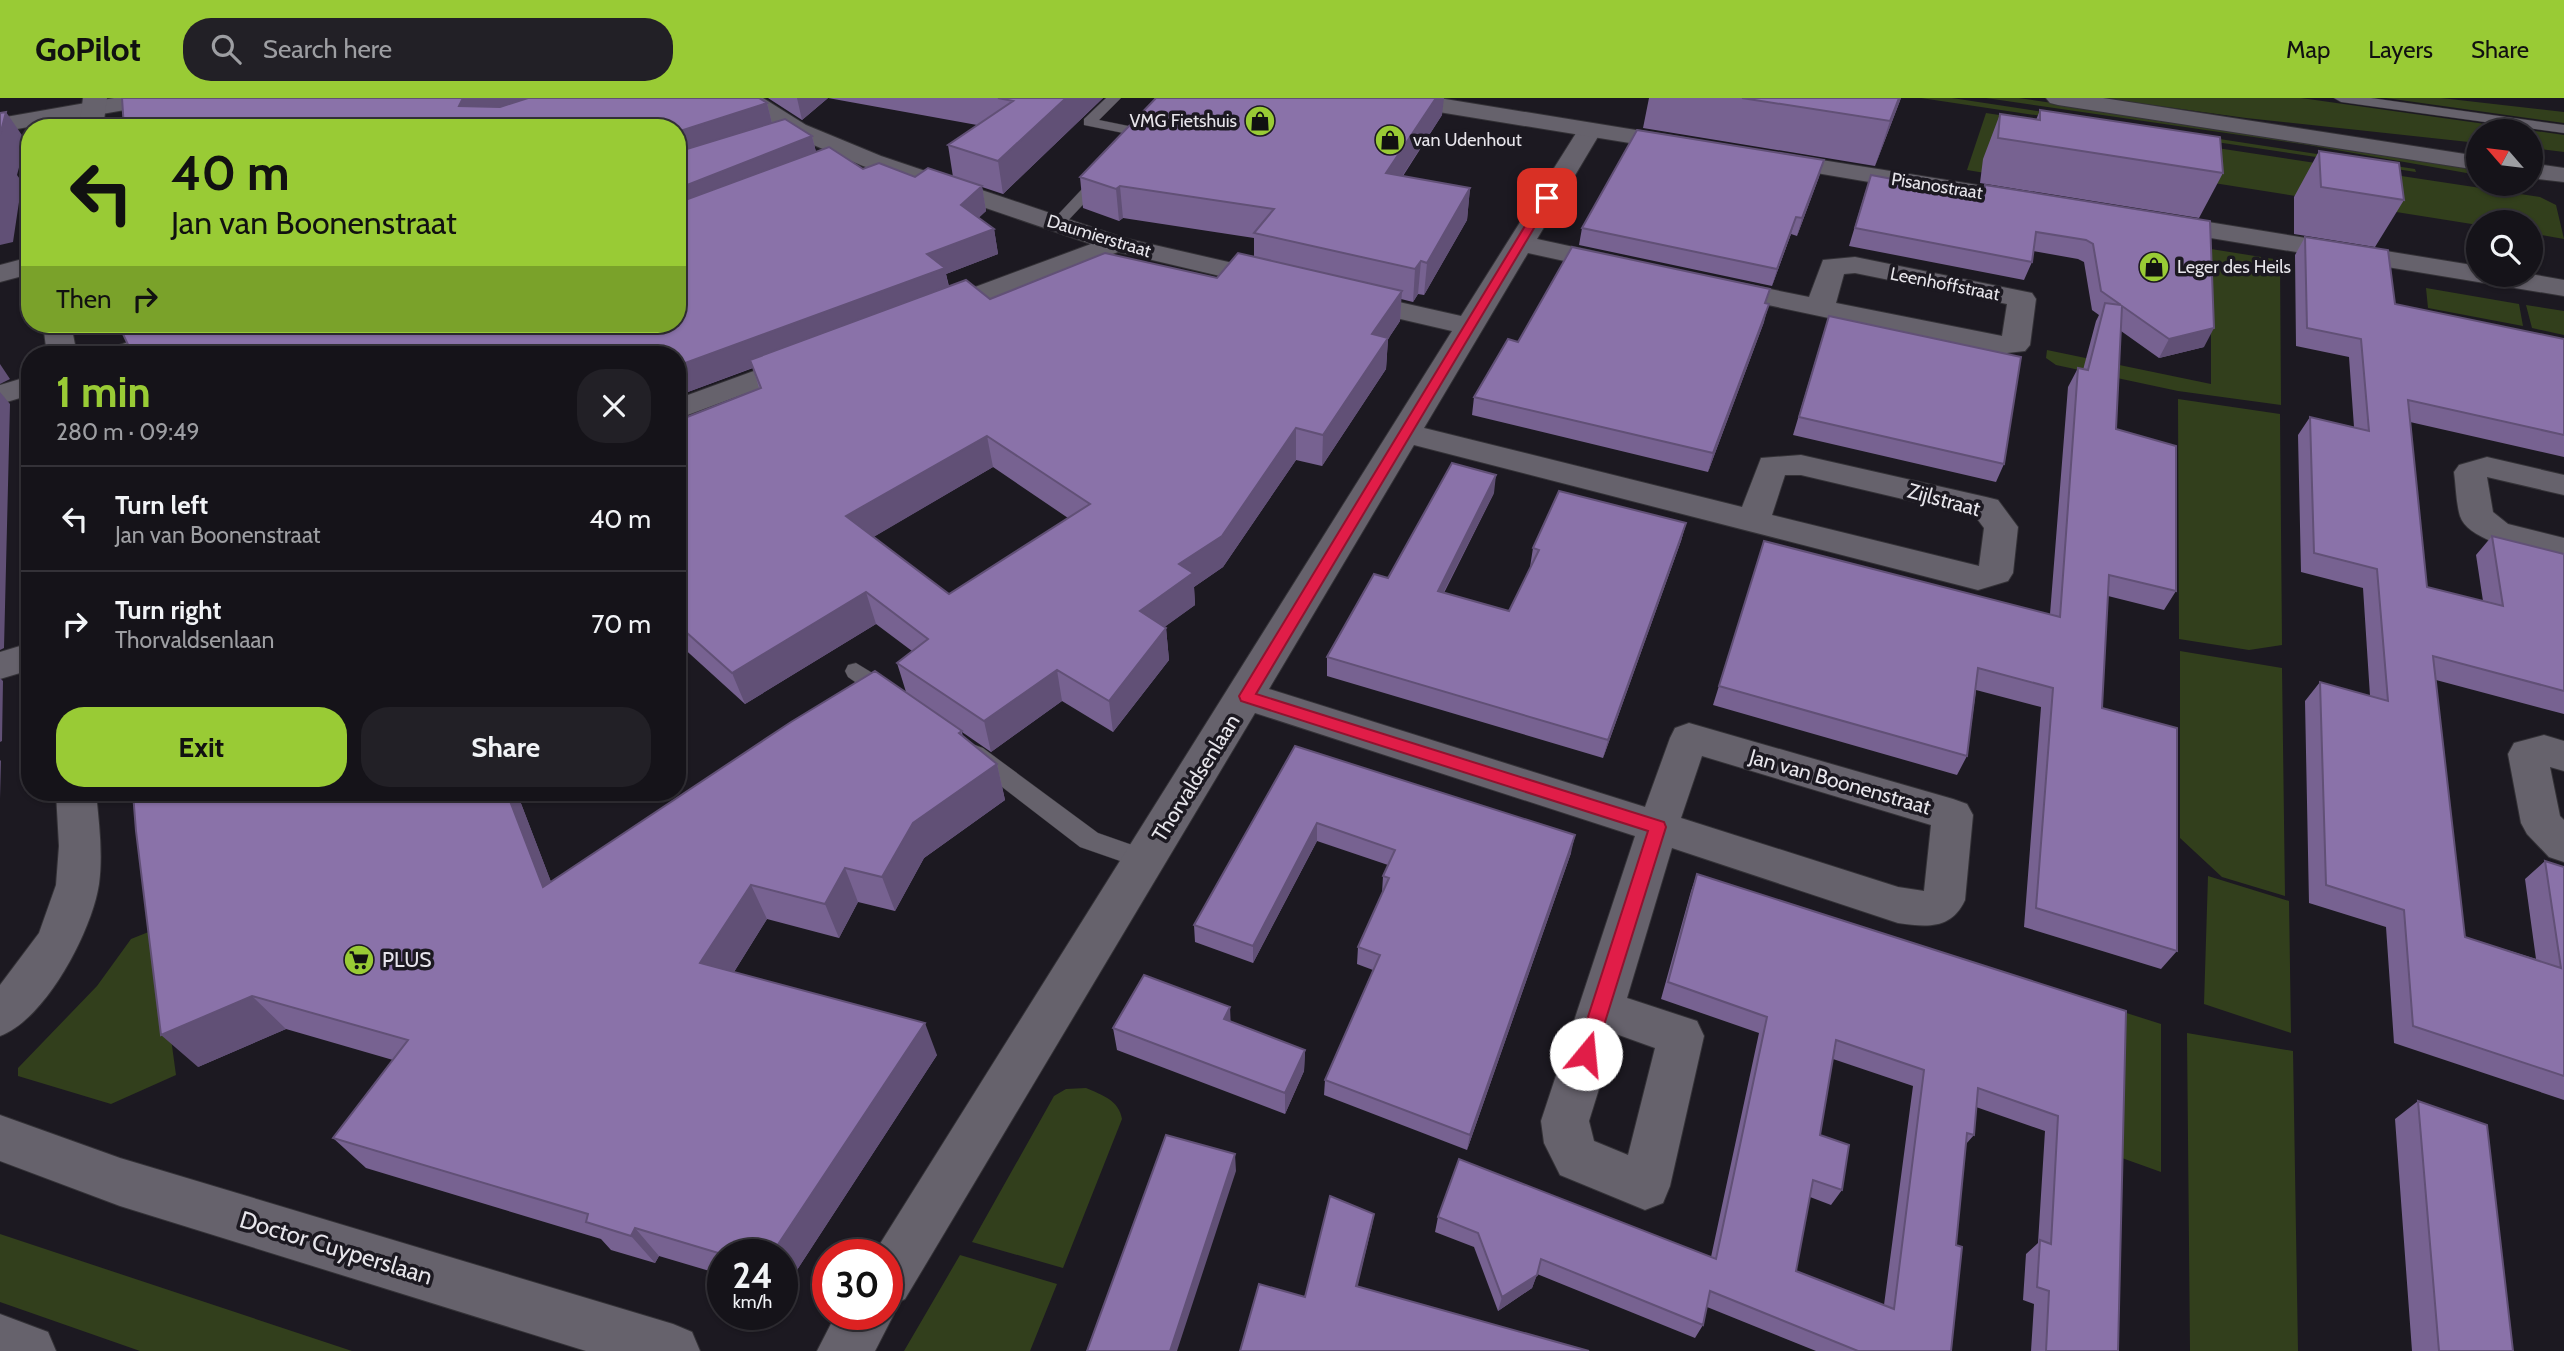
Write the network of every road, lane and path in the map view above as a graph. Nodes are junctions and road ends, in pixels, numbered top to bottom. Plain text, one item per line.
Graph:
1 (153, 98) edge
2 (747, 98) edge
3 (1114, 98) edge
4 (1396, 98) edge
5 (2058, 98) edge
6 (2341, 98) edge
7 (93, 111) edge
8 (40, 119) edge
9 (21, 122) edge
10 (0, 125) edge
11 (2255, 127) junction
12 (2564, 129) edge
13 (1590, 130) junction
14 (2466, 145) edge
15 (1711, 150) edge
16 (853, 153) junction
17 (2543, 154) edge
18 (1751, 156) edge
19 (2564, 157) edge
20 (2466, 161) edge
21 (830, 166) edge
22 (2543, 172) edge
23 (2564, 175) edge
24 (2052, 204) edge
25 (2134, 218) edge
26 (1057, 224) junction
27 (1518, 243) junction
28 (1116, 244) junction
29 (21, 268) edge
30 (1649, 271) edge
31 (2466, 272) edge
32 (0, 274) edge
33 (1689, 280) edge
34 (2543, 284) edge
35 (1305, 288) edge
36 (2564, 288) edge
37 (1332, 294) edge
38 (1820, 308) junction
39 (909, 322) edge
40 (1467, 326) junction
41 (184, 333) edge
42 (145, 346) edge
43 (832, 351) edge
44 (21, 387) edge
45 (0, 395) edge
46 (686, 407) edge
47 (1406, 433) junction
48 (2564, 485) edge
49 (1753, 523) junction
50 (2564, 549) edge
51 (21, 659) edge
52 (0, 667) edge
53 (856, 671) dead end
54 (1247, 696) junction
55 (910, 709) edge
56 (953, 739) edge
57 (2564, 756) edge
58 (76, 801) edge
59 (1658, 827) junction
60 (2564, 845) edge
61 (1146, 860) junction
62 (1600, 1009) dead end
63 (0, 1016) edge
64 (0, 1138) edge
65 (903, 1255) edge
66 (857, 1330) edge
67 (0, 1341) edge
68 (29, 1351) edge
69 (673, 1351) edge
70 (844, 1351) edge

1 - 7 street
2 - 16 street, Daumierstraat
3 - 26 lane
4 - 13 street
5 - 11 street
6 - 12 lane
7 - 8 street
9 - 10 street
11 - 14 street
11 - 20 street
13 - 15 street
13 - 27 street, Thorvaldsenlaan
16 - 21 lane
16 - 26 street, Daumierstraat
17 - 19 street
18 - 24 street, Pisanostraat
22 - 23 street
25 - 31 street
26 - 28 street, Daumierstraat
27 - 30 street
27 - 40 street, Thorvaldsenlaan
28 - 35 street, Daumierstraat
28 - 39 street
29 - 32 street
33 - 38 street, Leenhoffstraat
34 - 36 street
37 - 40 street
38 - 38 street, Leenhoffstraat
40 - 47 street, Thorvaldsenlaan
41 - 42 street
43 - 46 street
44 - 45 street
47 - 49 street, Zijlstraat
47 - 54 street, Thorvaldsenlaan
48 - 50 street
49 - 49 street, Zijlstraat
51 - 52 street
53 - 55 lane
54 - 59 street, Jan van Boonenstraat
54 - 61 street, Thorvaldsenlaan
56 - 61 lane
57 - 60 street
58 - 63 street
59 - 59 street, Jan van Boonenstraat
59 - 62 street
61 - 65 street, Thorvaldsenlaan
64 - 69 street, Doctor Cuyperslaan
66 - 70 street
67 - 68 street

